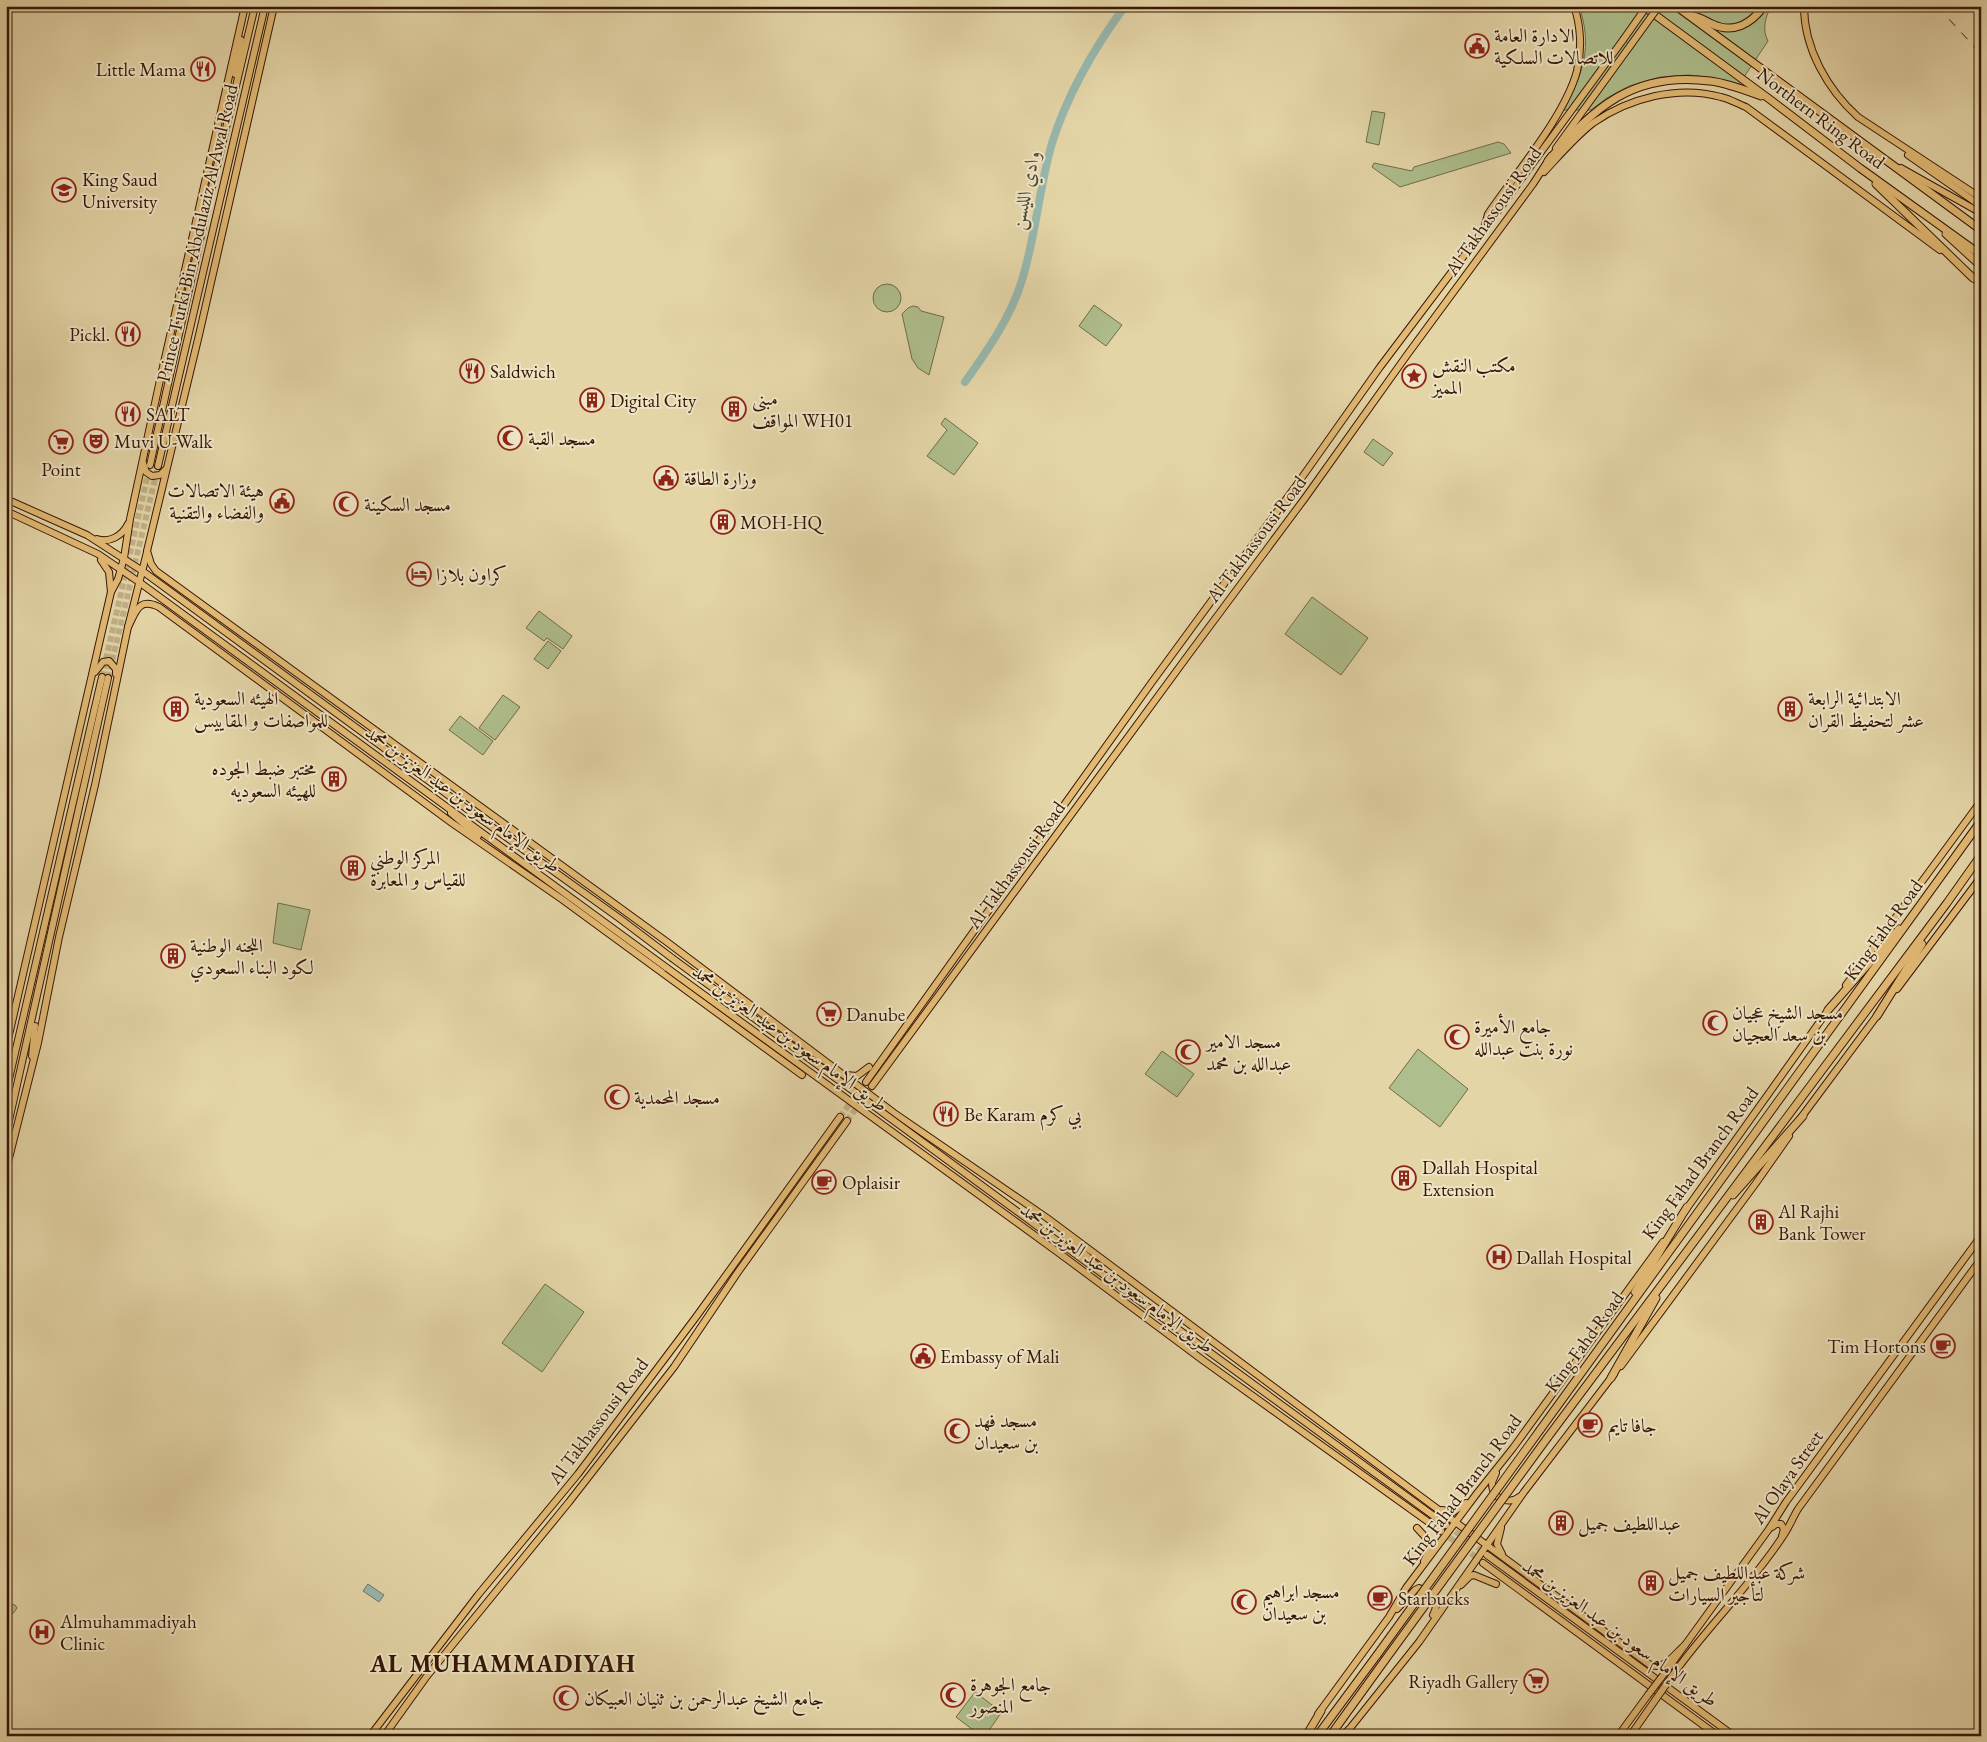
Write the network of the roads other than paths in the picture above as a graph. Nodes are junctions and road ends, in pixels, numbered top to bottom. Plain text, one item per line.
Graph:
1 (245, 6) edge
2 (255, 6) edge
3 (265, 6) edge
4 (274, 6) edge
5 (1574, 6) edge
6 (1643, 6) edge
7 (1647, 6) edge
8 (1659, 6) edge
9 (1676, 6) edge
10 (1764, 6) edge
11 (1804, 6) edge
12 (1686, 14) junction
13 (243, 16) junction
14 (272, 16) junction
15 (1768, 98) junction
16 (1858, 117) junction
17 (226, 134) junction
18 (232, 147) junction
19 (1887, 160) junction
20 (1548, 161) junction
21 (1860, 168) junction
22 (1533, 184) junction
23 (1981, 198) edge
24 (1981, 206) edge
25 (1918, 209) junction
26 (1981, 213) edge
27 (1981, 228) edge
28 (1482, 232) junction
29 (1981, 255) edge
30 (1981, 266) edge
31 (1973, 278) junction
32 (1981, 284) edge
33 (144, 457) junction
34 (167, 465) junction
35 (6, 499) edge
36 (6, 511) edge
37 (130, 519) junction
38 (62, 523) junction
39 (58, 534) junction
40 (87, 535) junction
41 (147, 551) junction
42 (98, 554) junction
43 (124, 558) junction
44 (141, 570) junction
45 (121, 571) junction
46 (138, 582) junction
47 (111, 592) junction
48 (174, 608) junction
49 (206, 617) junction
50 (128, 627) junction
51 (204, 640) junction
52 (274, 658) junction
53 (93, 675) junction
54 (117, 684) junction
55 (428, 792) junction
56 (1981, 801) edge
57 (1981, 821) edge
58 (497, 853) junction
59 (1981, 855) edge
60 (575, 877) junction
61 (1981, 877) edge
62 (1928, 895) junction
63 (563, 900) junction
64 (1947, 903) junction
65 (619, 918) junction
66 (610, 925) junction
67 (36, 1007) junction
68 (1828, 1010) junction
69 (1877, 1016) junction
70 (6, 1048) edge
71 (32, 1067) junction
72 (869, 1068) dead end
73 (802, 1075) dead end
74 (842, 1075) junction
75 (866, 1082) tunnel mouth
76 (872, 1086) tunnel mouth
77 (6, 1092) edge
78 (1802, 1116) junction
79 (840, 1117) tunnel mouth
80 (846, 1121) tunnel mouth
81 (6, 1134) edge
82 (6, 1170) edge
83 (1688, 1207) junction
84 (1718, 1209) junction
85 (1047, 1218) junction
86 (1981, 1236) edge
87 (1981, 1259) edge
88 (1672, 1269) junction
89 (1133, 1295) junction
90 (1606, 1339) junction
91 (1611, 1378) junction
92 (1501, 1462) junction
93 (1478, 1492) junction
94 (1524, 1492) junction
95 (1786, 1502) junction
96 (1432, 1506) junction
97 (1798, 1509) junction
98 (1504, 1519) junction
99 (1456, 1522) junction
100 (1446, 1525) tunnel mouth
101 (1417, 1528) dead end
102 (1770, 1529) junction
103 (1441, 1531) tunnel mouth
104 (1781, 1539) junction
105 (1486, 1545) junction
106 (1487, 1555) tunnel mouth
107 (1483, 1563) tunnel mouth
108 (1516, 1566) junction
109 (1419, 1572) junction
110 (1496, 1584) dead end
111 (1449, 1597) junction
112 (1390, 1617) junction
113 (1421, 1639) junction
114 (440, 1644) junction
115 (1685, 1645) junction
116 (449, 1651) junction
117 (1667, 1676) junction
118 (1321, 1711) joint
119 (1346, 1734) edge
120 (370, 1736) edge
121 (384, 1736) edge
122 (1304, 1736) edge
123 (1317, 1736) edge
124 (1330, 1736) edge
125 (1618, 1736) edge
126 (1630, 1736) edge
127 (1718, 1736) edge
128 (1734, 1736) edge

1 - 13 main road
2 - 17 main road, Prince Turki Bin Abdulaziz Al Awal Road
3 - 18 main road, Prince Turki Bin Abdulaziz Al Awal Road
4 - 14 main road
5 - 28 main road
6 - 15 highway, Northern Ring Road
7 - 28 main road, Al Takhassousi Road, bridge
8 - 20 main road, Al Takhassousi Road, bridge
9 - 12 highway, Northern Ring Road
10 - 12 highway
11 - 16 main road
12 - 19 highway, Northern Ring Road
13 - 17 main road
13 - 33 main road
14 - 18 main road
14 - 34 main road
15 - 20 highway
15 - 21 highway, Northern Ring Road
16 - 23 main road
16 - 24 main road
17 - 18 main road, Prince Turki Bin Abdulaziz Al Awal Road
19 - 26 main road
19 - 27 highway, Northern Ring Road
20 - 22 main road, Al Takhassousi Road
21 - 25 highway, Northern Ring Road
21 - 31 highway
22 - 31 main road
22 - 76 main road, Al Takhassousi Road
25 - 29 highway, Northern Ring Road
25 - 30 highway
28 - 75 main road, Al Takhassousi Road
31 - 32 main road
33 - 34 main road
33 - 37 main road
34 - 41 main road
35 - 38 main road
36 - 39 main road, طريق الإمام سعود بن عبد العزيز بن محمد
37 - 40 main road
37 - 43 main road
38 - 39 main road
38 - 40 main road
39 - 42 main road, طريق الإمام سعود بن عبد العزيز بن محمد
40 - 43 main road, طريق الإمام سعود بن عبد العزيز بن محمد
41 - 44 main road
41 - 52 main road
42 - 45 main road, طريق الإمام سعود بن عبد العزيز بن محمد
42 - 47 main road
43 - 44 main road, طريق الإمام سعود بن عبد العزيز بن محمد
43 - 45 main road
44 - 46 main road
44 - 49 main road, طريق الإمام سعود بن عبد العزيز بن محمد
45 - 46 main road, طريق الإمام سعود بن عبد العزيز بن محمد
45 - 47 main road
46 - 48 main road, طريق الإمام سعود بن عبد العزيز بن محمد
46 - 50 main road
47 - 53 main road
48 - 51 main road
48 - 55 main road, طريق الإمام سعود بن عبد العزيز بن محمد
49 - 52 main road
49 - 65 main road, طريق الإمام سعود بن عبد العزيز بن محمد
50 - 51 main road
50 - 54 main road
51 - 58 main road
52 - 60 main road
53 - 54 main road
53 - 70 main road
54 - 71 main road
55 - 58 main road
55 - 66 main road, طريق الإمام سعود بن عبد العزيز بن محمد
56 - 68 main road, King Fahad Branch Road
57 - 62 highway, King Fahd Road
58 - 63 main road
59 - 64 highway, King Fahd Road
60 - 65 main road
60 - 74 main road
61 - 69 main road
62 - 68 highway
62 - 90 highway, King Fahd Road
63 - 66 main road
63 - 73 main road
64 - 69 highway
64 - 84 highway, King Fahd Road
65 - 89 main road, طريق الإمام سعود بن عبد العزيز بن محمد, bridge
66 - 103 main road, طريق الإمام سعود بن عبد العزيز بن محمد, bridge
67 - 71 main road
67 - 77 main road
67 - 81 main road
68 - 83 main road, King Fahad Branch Road
69 - 78 main road
71 - 82 main road
72 - 74 main road
74 - 85 main road
78 - 84 highway
78 - 91 main road
79 - 114 main road, Al Takhassousi Road
80 - 116 main road, Al Takhassousi Road
83 - 90 highway
83 - 92 main road, King Fahad Branch Road
84 - 88 highway, King Fahd Road
85 - 89 main road
85 - 96 main road
86 - 95 main road, Al Olaya Street
87 - 97 main road, Al Olaya Street
88 - 91 highway
88 - 124 highway, King Fahd Road, bridge
89 - 100 main road, طريق الإمام سعود بن عبد العزيز بن محمد
90 - 123 highway, King Fahd Road, bridge
91 - 94 main road
92 - 93 main road, King Fahad Branch Road
92 - 94 main road
93 - 96 main road
93 - 99 main road, King Fahad Branch Road
94 - 98 main road
95 - 97 main road
95 - 102 main road, Al Olaya Street
96 - 99 main road
97 - 104 main road, Al Olaya Street
98 - 105 main road
98 - 108 main road
99 - 105 main road
99 - 109 main road, King Fahad Branch Road
101 - 109 main road
102 - 104 main road
102 - 115 main road, Al Olaya Street
104 - 117 main road, Al Olaya Street
105 - 108 main road
105 - 111 main road
106 - 128 main road, طريق الإمام سعود بن عبد العزيز بن محمد
107 - 127 main road, طريق الإمام سعود بن عبد العزيز بن محمد
108 - 115 main road
109 - 112 main road, King Fahad Branch Road
110 - 111 main road
111 - 113 main road
112 - 113 main road
112 - 118 main road, King Fahad Branch Road
113 - 119 main road
114 - 116 main road
114 - 120 main road, Al Takhassousi Road
115 - 117 main road, Al Olaya Street
116 - 121 main road, Al Takhassousi Road
117 - 125 main road, Al Olaya Street, bridge
117 - 126 main road, Al Olaya Street, bridge
118 - 122 highway

